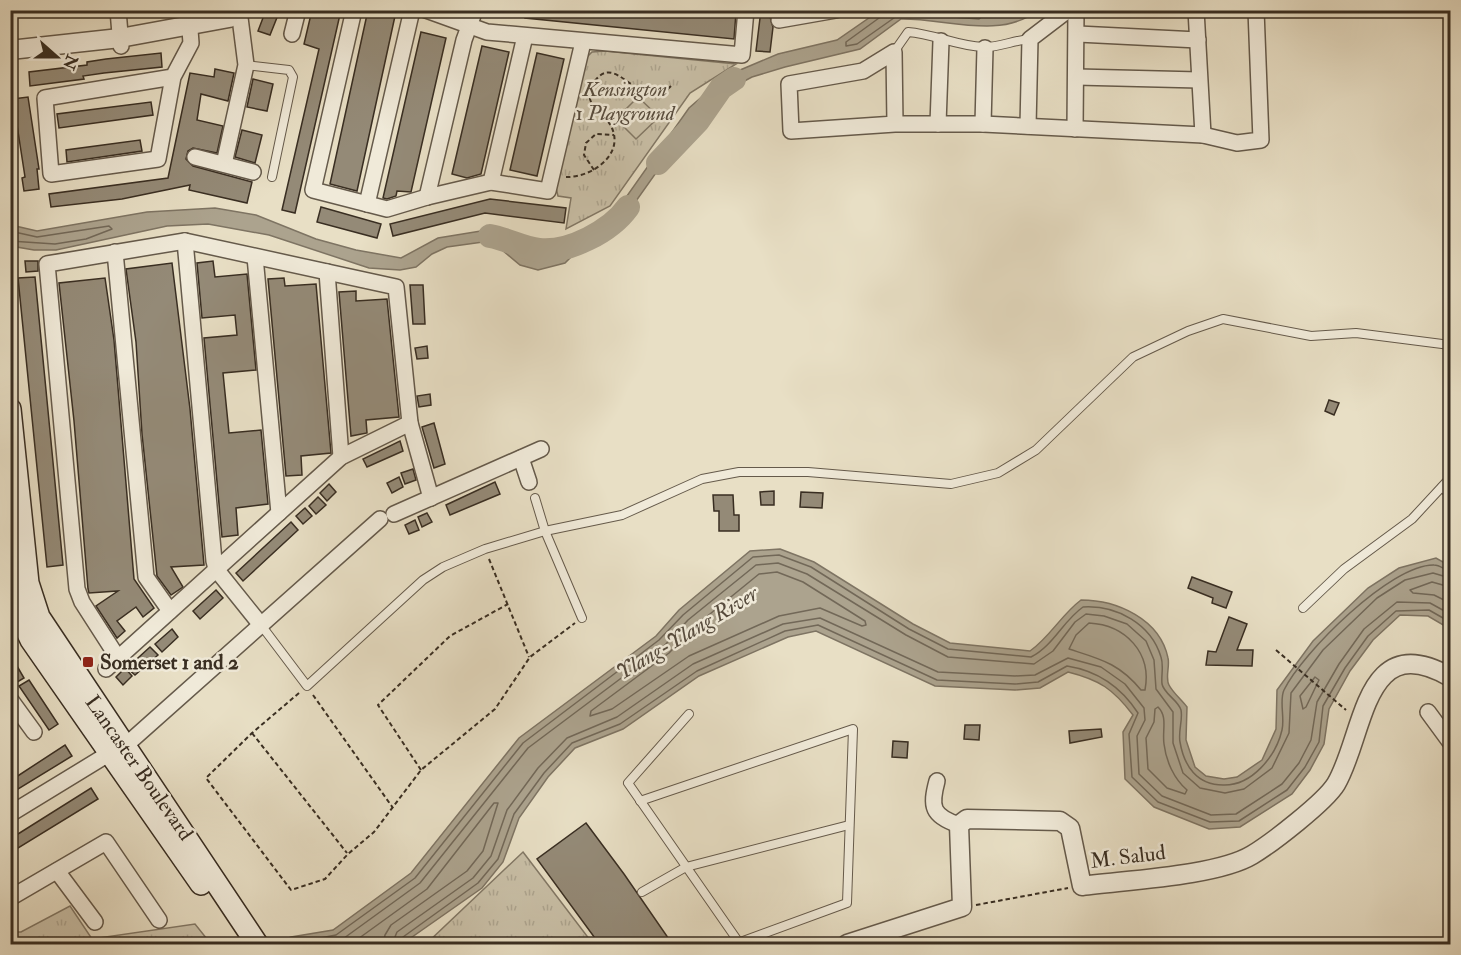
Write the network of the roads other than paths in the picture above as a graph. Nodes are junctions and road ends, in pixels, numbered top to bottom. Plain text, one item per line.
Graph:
1 (118, 10) edge
2 (298, 10) edge
3 (354, 10) edge
4 (412, 10) edge
5 (426, 10) edge
6 (475, 10) edge
7 (746, 10) edge
8 (836, 10) edge
9 (1068, 10) edge
10 (1076, 10) edge
11 (1196, 10) edge
12 (1256, 10) edge
13 (241, 11) edge
14 (797, 14) edge
15 (779, 20) dead end
16 (190, 21) junction
17 (468, 27) junction
18 (292, 34) dead end
19 (1078, 34) junction
20 (525, 36) junction
21 (1030, 39) junction
22 (1198, 40) junction
23 (941, 41) junction
24 (120, 42) junction
25 (583, 42) junction
26 (985, 48) junction
27 (10, 50) edge
28 (894, 52) junction
29 (246, 65) junction
30 (173, 77) junction
31 (1077, 77) junction
32 (1199, 80) junction
33 (895, 124) junction
34 (938, 124) junction
35 (984, 124) junction
36 (1028, 126) junction
37 (1074, 129) junction
38 (1203, 135) junction
39 (195, 157) dead end
40 (224, 164) junction
41 (253, 172) dead end
42 (272, 177) dead end
43 (491, 182) junction
44 (427, 196) junction
45 (368, 204) junction
46 (185, 241) junction
47 (115, 252) junction
48 (255, 257) junction
49 (327, 272) junction
50 (1450, 345) edge
51 (10, 409) edge
52 (410, 423) junction
53 (541, 449) dead end
54 (341, 457) junction
55 (521, 458) junction
56 (1450, 478) edge
57 (530, 482) dead end
58 (1442, 487) junction
59 (1450, 495) edge
60 (430, 498) junction
61 (535, 498) dead end
62 (279, 513) junction
63 (545, 531) junction
64 (216, 569) junction
65 (10, 585) edge
66 (1303, 608) dead end
67 (170, 611) junction
68 (582, 618) road end
69 (261, 625) junction
70 (1450, 677) edge
71 (10, 699) edge
72 (1428, 712) dead end
73 (689, 714) dead end
74 (17, 720) edge
75 (33, 732) dead end
76 (1450, 742) edge
77 (118, 749) junction
78 (138, 780) junction
79 (937, 781) dead end
80 (639, 801) junction
81 (10, 814) edge
82 (849, 825) junction
83 (959, 825) junction
84 (686, 867) junction
85 (57, 871) junction
86 (642, 892) dead end
87 (10, 898) edge
88 (159, 920) dead end
89 (94, 922) dead end
90 (257, 944) edge
91 (738, 944) edge
92 (243, 945) edge
93 (847, 945) edge

1 - 24 street
2 - 18 street
3 - 45 street
4 - 45 street
5 - 17 street
6 - 17 street
7 - 25 street
8 - 14 street
9 - 21 street
10 - 19 street
11 - 22 street
12 - 38 street
13 - 16 street
13 - 29 street
14 - 15 street
16 - 24 street
16 - 30 street
17 - 20 street
17 - 44 street
19 - 22 street
19 - 31 street
20 - 25 street
20 - 43 street
21 - 26 lane
21 - 36 street
22 - 32 street
23 - 26 lane
23 - 28 lane
23 - 34 street
24 - 27 street
25 - 43 street
26 - 35 street
28 - 33 street
28 - 33 street
29 - 40 street
29 - 42 lane
30 - 30 street
31 - 32 street
31 - 37 street
32 - 38 street
33 - 34 street
34 - 35 street
35 - 36 street
36 - 37 street
37 - 38 street
39 - 40 street
40 - 41 street
43 - 44 street
44 - 45 street
46 - 47 street
46 - 48 street
46 - 64 street
47 - 67 street
47 - 67 street
48 - 49 street
48 - 62 street
49 - 52 street
49 - 54 street
50 - 63 lane
51 - 77 main road, Lancaster Boulevard
52 - 54 street
52 - 60 street
53 - 55 street
54 - 62 street
55 - 57 street
55 - 60 street
56 - 58 lane
58 - 59 lane
58 - 66 lane
60 - 69 street
61 - 63 lane
62 - 64 street
63 - 68 lane
63 - 69 lane
64 - 67 street
64 - 69 street
65 - 77 main road, Lancaster Boulevard
69 - 77 street
70 - 83 street, M. Salud
71 - 74 street
72 - 76 street
73 - 80 lane
74 - 75 street
77 - 78 main road, Lancaster Boulevard
77 - 81 street
78 - 90 main road, Lancaster Boulevard
78 - 92 main road, Lancaster Boulevard
79 - 83 street
80 - 82 lane
80 - 84 lane
82 - 84 lane
82 - 91 lane
83 - 93 street
84 - 86 lane
84 - 91 lane
85 - 87 street
85 - 88 street
85 - 89 street

